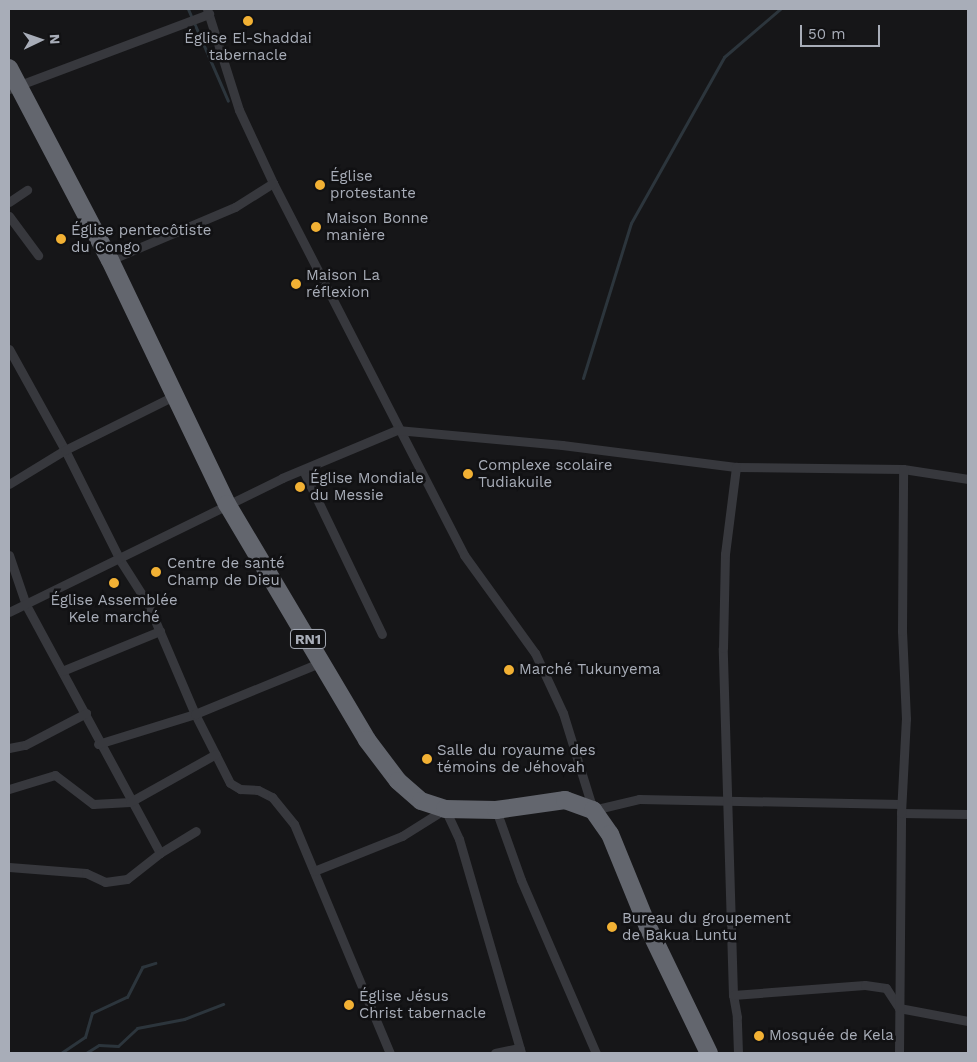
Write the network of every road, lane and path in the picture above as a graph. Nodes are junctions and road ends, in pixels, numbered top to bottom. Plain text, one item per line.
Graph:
1 (208, 12) edge
2 (9, 68) edge
3 (13, 88) edge
4 (273, 183) junction
5 (27, 190) dead end
6 (9, 202) edge
7 (9, 216) edge
8 (38, 255) dead end
9 (110, 260) junction
10 (9, 349) edge
11 (174, 396) junction
12 (397, 430) junction
13 (65, 450) junction
14 (736, 467) junction
15 (903, 469) junction
16 (303, 470) junction
17 (968, 479) edge
18 (9, 484) edge
19 (227, 504) junction
20 (9, 555) edge
21 (120, 560) junction
22 (26, 605) junction
23 (9, 612) edge
24 (160, 631) junction
25 (382, 634) dead end
26 (322, 662) junction
27 (62, 670) junction
28 (86, 713) junction
29 (196, 714) junction
30 (98, 744) junction
31 (9, 748) edge
32 (216, 754) junction
33 (9, 789) edge
34 (130, 802) junction
35 (728, 802) junction
36 (901, 809) junction
37 (445, 810) junction
38 (496, 810) junction
39 (593, 810) junction
40 (968, 814) edge
41 (196, 832) dead end
42 (160, 853) junction
43 (9, 867) edge
44 (314, 871) junction
45 (732, 995) junction
46 (899, 1008) junction
47 (968, 1021) edge
48 (520, 1051) edge
49 (390, 1053) edge
50 (494, 1053) edge
51 (596, 1053) edge
52 (709, 1053) edge
53 (738, 1053) edge
54 (899, 1053) edge

1 - 3 street
1 - 4 street
2 - 3 highway, RN1
3 - 9 highway, RN1
4 - 9 street
4 - 12 street
5 - 6 street
7 - 8 street
9 - 11 highway, RN1
10 - 13 street
11 - 13 street
11 - 19 highway, RN1
12 - 14 street
12 - 16 street
12 - 39 street
13 - 18 street
13 - 21 street
14 - 15 street
14 - 35 street
15 - 17 street
15 - 36 street
16 - 19 street
16 - 25 street
19 - 21 street
19 - 26 highway, RN1
20 - 22 street
21 - 22 street
21 - 24 street
22 - 23 street
22 - 27 street
24 - 27 street
24 - 29 street
26 - 29 street
26 - 37 highway, RN1
27 - 28 street
28 - 30 street
28 - 31 street
29 - 30 street
29 - 32 street
30 - 34 street
32 - 34 street
32 - 44 street
33 - 34 street
34 - 42 street
35 - 36 street
35 - 39 street
35 - 45 street
36 - 40 street
36 - 46 street
37 - 38 highway, RN1
37 - 44 street
37 - 48 street
38 - 39 highway, RN1
38 - 51 street
39 - 52 highway
41 - 42 street
42 - 43 street
44 - 49 street
45 - 46 street
45 - 53 street
46 - 47 street
46 - 54 street
48 - 50 street

